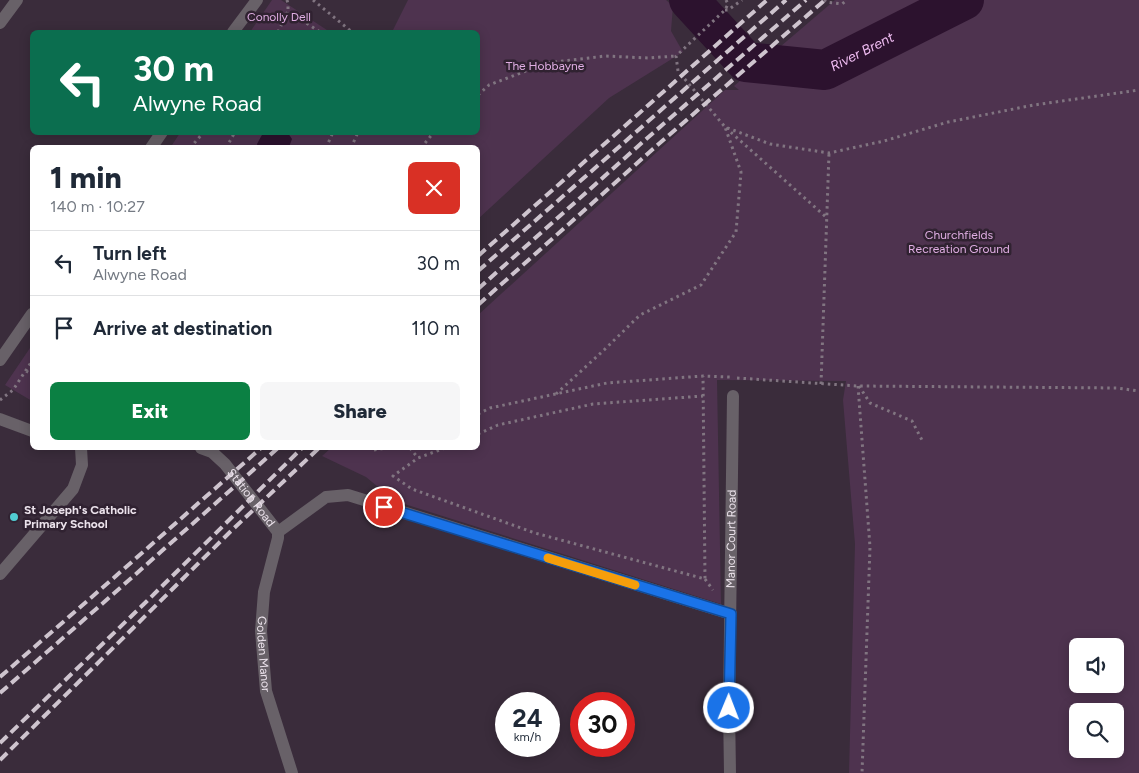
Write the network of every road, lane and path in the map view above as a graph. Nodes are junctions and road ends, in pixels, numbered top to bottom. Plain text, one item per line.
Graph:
1 (16, 0) edge
2 (257, 0) edge
3 (287, 0) edge
4 (313, 0) edge
5 (726, 0) edge
6 (742, 0) edge
7 (824, 0) edge
8 (847, 0) edge
9 (725, 10) junction
10 (288, 11) junction
11 (0, 23) edge
12 (234, 30) edge
13 (279, 30) edge
14 (317, 30) edge
15 (350, 30) edge
16 (676, 56) junction
17 (1139, 90) edge
18 (480, 93) edge
19 (725, 127) junction
20 (201, 135) edge
21 (432, 135) edge
22 (193, 145) edge
23 (423, 145) edge
24 (829, 153) junction
25 (827, 217) junction
26 (30, 317) edge
27 (0, 360) edge
28 (30, 364) edge
29 (26, 371) junction
30 (30, 373) edge
31 (703, 376) junction
32 (821, 384) junction
33 (858, 386) junction
34 (1139, 391) edge
35 (555, 394) junction
36 (703, 396) junction
37 (732, 396) dead end
38 (0, 400) edge
39 (480, 413) edge
40 (0, 419) edge
41 (30, 430) edge
42 (480, 433) edge
43 (923, 442) dead end
44 (81, 450) edge
45 (206, 450) edge
46 (412, 450) edge
47 (440, 450) edge
48 (418, 458) junction
49 (278, 532) junction
50 (0, 574) edge
51 (731, 614) junction
52 (292, 773) edge
53 (730, 773) edge
54 (862, 773) edge

1 - 11 street
2 - 12 street
3 - 10 path
4 - 15 path
5 - 9 path
6 - 9 path
7 - 8 path
9 - 16 path
10 - 13 path
10 - 14 path
16 - 18 path
16 - 19 path
17 - 24 path
19 - 24 path
19 - 25 path
19 - 35 path
20 - 22 path
21 - 23 path
24 - 25 path
25 - 32 path
26 - 27 street
28 - 29 path
29 - 30 path
29 - 38 path
31 - 32 path
31 - 35 path
31 - 36 path
32 - 33 path
33 - 34 path
33 - 43 path
33 - 54 path
35 - 39 path
36 - 42 path
36 - 48 path
37 - 51 street, Manor Court Road
40 - 41 street
44 - 50 street
45 - 49 street, Station Road
46 - 48 path
47 - 48 path
49 - 51 street
49 - 52 street, Golden Manor
51 - 53 street, Manor Court Road

